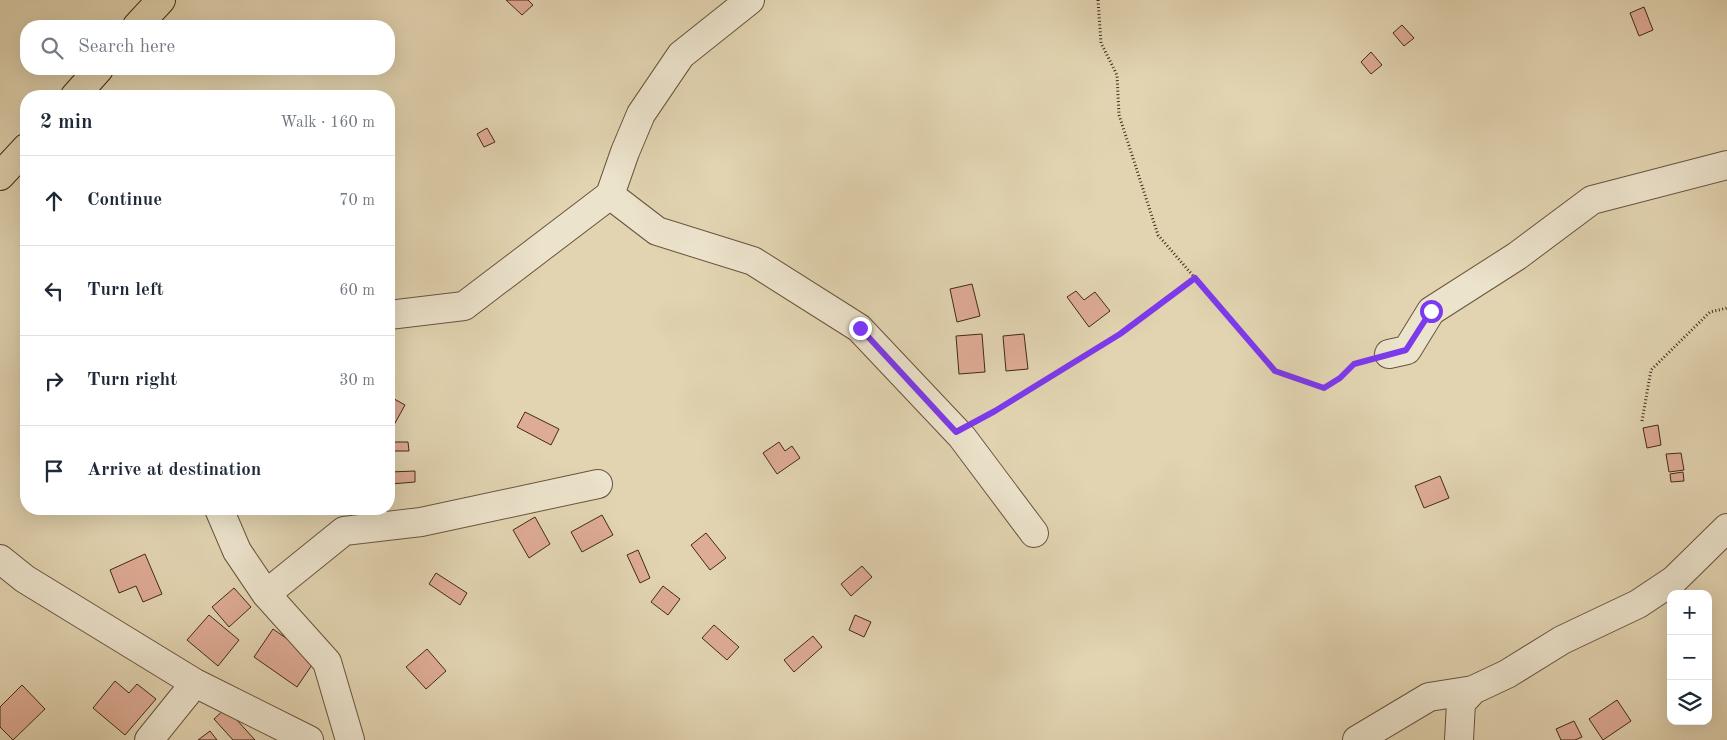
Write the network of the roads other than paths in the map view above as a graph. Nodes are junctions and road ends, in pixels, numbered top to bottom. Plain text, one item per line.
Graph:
1 (161, 0) edge
2 (750, 0) edge
3 (143, 20) edge
4 (94, 75) edge
5 (80, 90) edge
6 (20, 154) edge
7 (1727, 164) edge
8 (0, 176) edge
9 (610, 195) junction
10 (395, 314) edge
11 (1389, 354) road end
12 (598, 484) dead end
13 (222, 515) edge
14 (1727, 528) edge
15 (1034, 533) dead end
16 (0, 559) edge
17 (266, 594) junction
18 (195, 683) junction
19 (1473, 690) junction
20 (149, 740) edge
21 (309, 740) edge
22 (350, 740) edge
23 (1357, 740) edge
24 (1459, 740) edge

1 - 3 highway
2 - 9 street
4 - 5 highway
6 - 8 highway
7 - 11 street
9 - 10 street
9 - 15 street
12 - 17 street
13 - 17 street
14 - 19 street
16 - 18 street
17 - 22 street
18 - 20 street
18 - 21 street
19 - 23 street
19 - 24 street

